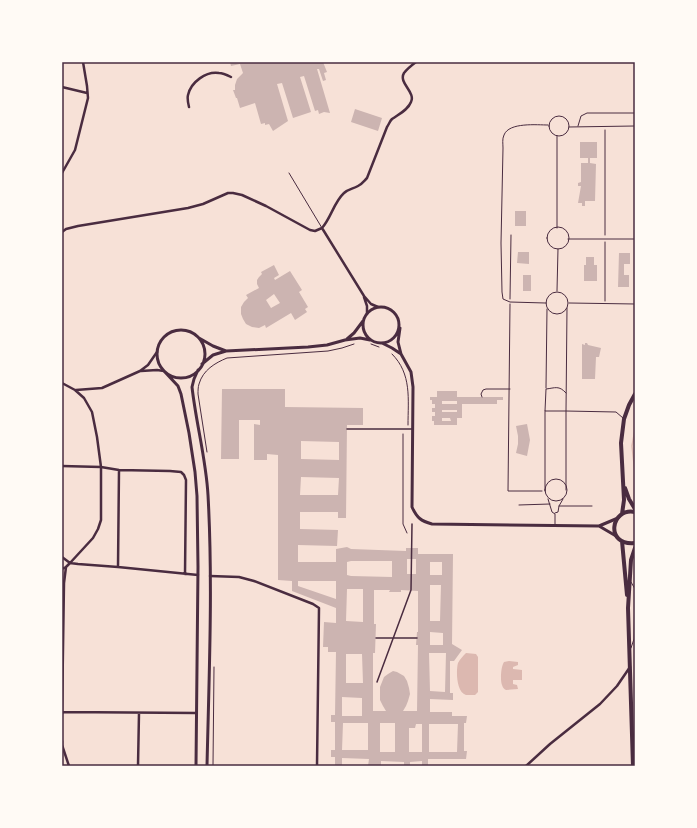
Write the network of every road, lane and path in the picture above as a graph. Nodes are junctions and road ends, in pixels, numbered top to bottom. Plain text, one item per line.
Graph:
1 (83, 62) edge
2 (416, 62) edge
3 (231, 77) dead end
4 (62, 87) edge
5 (88, 93) junction
6 (189, 107) dead end
7 (635, 113) edge
8 (548, 125) junction
9 (578, 126) junction
10 (635, 126) edge
11 (569, 127) junction
12 (605, 129) dead end
13 (557, 136) junction
14 (62, 173) edge
15 (289, 173) dead end
16 (322, 228) junction
17 (557, 228) junction
18 (62, 232) edge
19 (510, 235) dead end
20 (568, 239) junction
21 (605, 239) junction
22 (635, 239) edge
23 (558, 249) junction
24 (557, 292) junction
25 (364, 296) junction
26 (510, 302) junction
27 (545, 303) junction
28 (568, 304) junction
29 (605, 304) junction
30 (635, 304) edge
31 (378, 307) junction
32 (567, 308) junction
33 (547, 309) junction
34 (366, 314) junction
35 (364, 320) junction
36 (400, 328) junction
37 (196, 336) junction
38 (345, 340) junction
39 (370, 340) junction
40 (355, 343) dead end
41 (368, 343) dead end
42 (382, 345) junction
43 (226, 351) junction
44 (389, 351) dead end
45 (157, 352) junction
46 (401, 354) junction
47 (202, 364) junction
48 (198, 370) junction
49 (140, 371) junction
50 (164, 371) junction
51 (62, 383) edge
52 (509, 389) junction
53 (546, 389) junction
54 (75, 390) junction
55 (566, 394) junction
56 (635, 394) edge
57 (482, 396) dead end
58 (546, 411) junction
59 (566, 411) junction
60 (624, 419) junction
61 (347, 429) dead end
62 (408, 429) junction
63 (413, 429) junction
64 (208, 452) dead end
65 (62, 466) edge
66 (101, 468) junction
67 (119, 470) junction
68 (624, 482) junction
69 (566, 490) junction
70 (545, 491) junction
71 (548, 498) junction
72 (563, 498) junction
73 (550, 504) junction
74 (519, 505) dead end
75 (559, 506) junction
76 (592, 506) dead end
77 (635, 509) edge
78 (635, 512) edge
79 (555, 514) junction
80 (622, 514) junction
81 (618, 518) junction
82 (412, 524) dead end
83 (555, 526) junction
84 (599, 526) junction
85 (412, 533) junction
86 (616, 536) junction
87 (622, 542) junction
88 (635, 543) edge
89 (635, 548) edge
90 (62, 557) edge
91 (70, 563) junction
92 (66, 567) junction
93 (118, 567) junction
94 (62, 569) edge
95 (185, 574) junction
96 (198, 575) junction
97 (210, 576) junction
98 (62, 579) edge
99 (630, 580) junction
100 (64, 583) junction
101 (628, 608) junction
102 (376, 638) dead end
103 (394, 638) junction
104 (417, 638) dead end
105 (629, 654) junction
106 (214, 666) dead end
107 (630, 666) junction
108 (377, 682) dead end
109 (62, 713) edge
110 (140, 713) junction
111 (196, 713) junction
112 (62, 741) edge
113 (69, 766) edge
114 (138, 766) edge
115 (196, 766) edge
116 (207, 766) edge
117 (213, 766) edge
118 (317, 766) edge
119 (526, 766) edge
120 (633, 766) edge

1 - 5 street
2 - 16 street
3 - 6 street
4 - 5 street
5 - 14 street
7 - 9 lane
8 - 11 lane
8 - 13 lane
8 - 26 lane
9 - 10 lane
9 - 11 lane
11 - 13 lane
12 - 21 path
13 - 17 lane
15 - 16 lane
16 - 18 street
16 - 25 street
17 - 20 lane
17 - 23 lane
19 - 26 path
20 - 21 lane
20 - 23 lane
21 - 22 lane
21 - 29 path
23 - 24 lane
24 - 27 lane
24 - 28 lane
25 - 31 street
25 - 34 street
26 - 27 lane
26 - 52 path
27 - 33 lane
28 - 29 lane
28 - 32 lane
29 - 30 lane
31 - 34 street
31 - 36 street
32 - 33 lane
32 - 55 lane
33 - 53 lane
34 - 35 street
35 - 38 street
35 - 39 street
36 - 42 street
36 - 46 street
37 - 43 street
37 - 45 street
37 - 47 street
38 - 39 street
38 - 43 street
39 - 42 street
40 - 64 path
41 - 42 path
42 - 46 street
43 - 47 street
44 - 62 path
45 - 49 street
45 - 50 street
46 - 63 street
47 - 48 street
48 - 50 street
48 - 97 street
49 - 50 street
49 - 54 street
50 - 96 street
51 - 54 street
52 - 57 path
52 - 70 path
53 - 55 lane
53 - 58 lane
54 - 66 street
55 - 59 lane
56 - 60 highway
58 - 59 lane
58 - 70 lane
59 - 60 lane
59 - 69 lane
60 - 68 highway
61 - 62 street
62 - 63 street
62 - 85 path
63 - 83 street
65 - 66 street
66 - 67 street
66 - 91 street
67 - 93 street
67 - 95 street
68 - 77 highway
68 - 80 highway
69 - 70 lane
69 - 72 lane
70 - 71 lane
71 - 72 lane
71 - 73 lane
72 - 75 lane
73 - 74 lane
73 - 79 lane
75 - 76 lane
75 - 79 lane
78 - 80 highway
79 - 83 lane
80 - 81 highway
81 - 84 street
81 - 86 highway
82 - 85 street
83 - 84 street
84 - 86 street
85 - 103 street
86 - 87 highway
87 - 88 highway
87 - 101 highway
89 - 99 highway
90 - 91 street
91 - 92 street
91 - 93 street
92 - 94 street
92 - 100 street
93 - 95 street
95 - 96 street
96 - 111 street
97 - 116 street
97 - 118 street
98 - 100 street
99 - 101 highway
99 - 105 lane
100 - 109 street
101 - 105 highway
102 - 103 street
103 - 104 street
103 - 108 street
105 - 107 highway
106 - 117 path
107 - 119 street
107 - 120 highway
109 - 110 street
110 - 111 street
110 - 114 street
111 - 115 street
112 - 113 street

